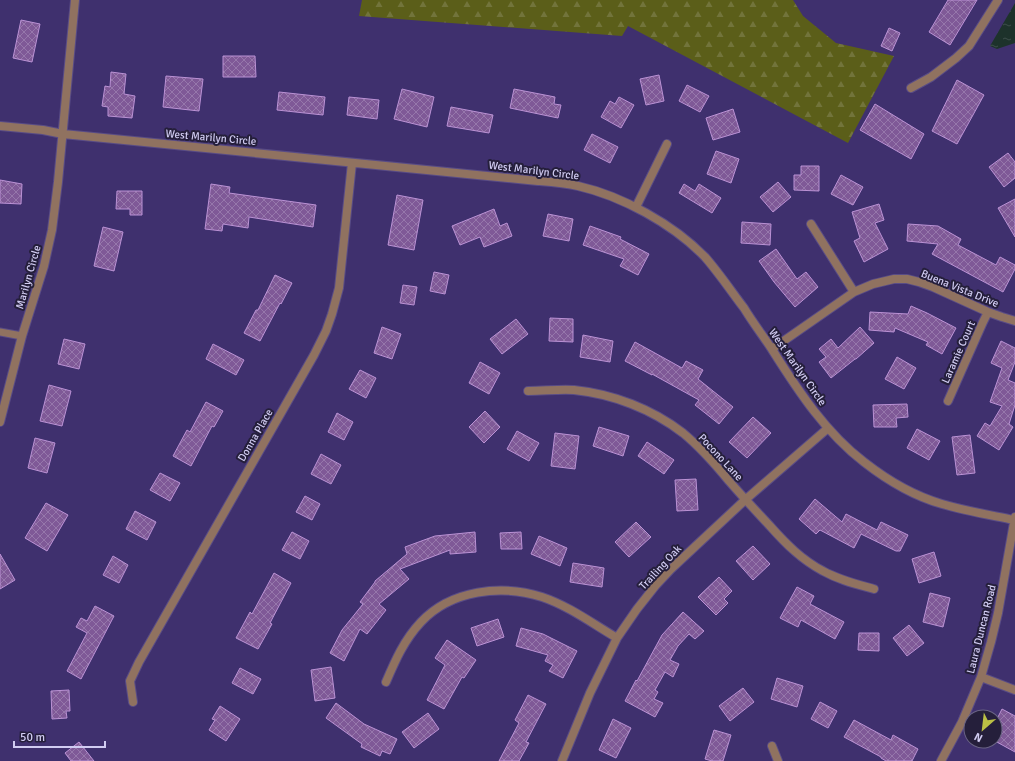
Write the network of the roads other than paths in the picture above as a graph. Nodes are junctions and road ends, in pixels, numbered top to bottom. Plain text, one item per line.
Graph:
1 (75, 0) edge
2 (998, 0) edge
3 (911, 88) dead end
4 (0, 126) edge
5 (63, 134) junction
6 (667, 144) dead end
7 (352, 163) junction
8 (636, 207) junction
9 (811, 224) dead end
10 (854, 292) junction
11 (988, 312) junction
12 (1015, 321) edge
13 (0, 332) edge
14 (22, 336) junction
15 (772, 349) junction
16 (528, 391) dead end
17 (948, 401) dead end
18 (0, 422) edge
19 (827, 429) junction
20 (745, 500) junction
21 (1015, 518) edge
22 (874, 589) dead end
23 (617, 638) junction
24 (981, 677) junction
25 (386, 682) dead end
26 (1015, 690) edge
27 (133, 702) dead end
28 (772, 746) dead end
29 (562, 761) edge
30 (778, 761) edge
31 (941, 761) edge

1 - 5 street, Marilyn Circle
2 - 3 street
4 - 5 street
5 - 7 street, West Marilyn Circle
5 - 14 street, Marilyn Circle
6 - 8 street
7 - 8 street, West Marilyn Circle
7 - 27 street, Donna Place
8 - 15 street, West Marilyn Circle
9 - 10 street
10 - 11 street, Buena Vista Drive
10 - 15 street, Buena Vista Drive
11 - 12 street, Buena Vista Drive
11 - 17 street, Laramie Court
13 - 14 lane
14 - 18 street, Marilyn Circle
15 - 19 street, West Marilyn Circle
16 - 20 street, Pocono Lane
19 - 20 street, Trailing Oak
19 - 21 street, West Marilyn Circle
20 - 22 street, Pocono Lane
20 - 23 street, Trailing Oak
21 - 24 street, Laura Duncan Road
23 - 25 street
23 - 29 street, Trailing Oak
24 - 26 street
24 - 31 street, Laura Duncan Road
28 - 30 street

